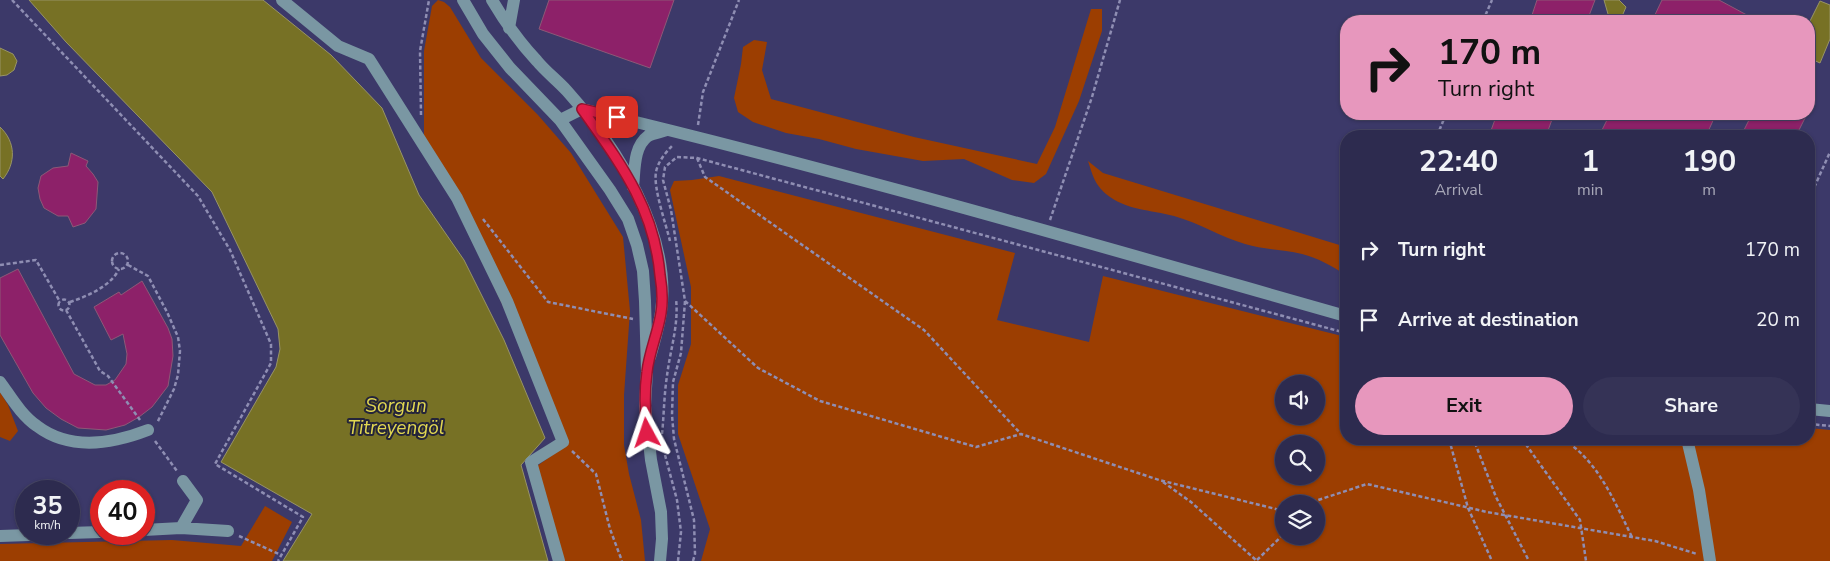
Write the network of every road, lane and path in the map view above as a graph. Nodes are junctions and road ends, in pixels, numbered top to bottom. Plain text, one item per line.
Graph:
1 (12, 0) edge
2 (282, 0) edge
3 (429, 0) edge
4 (463, 0) edge
5 (492, 0) edge
6 (514, 0) edge
7 (739, 0) edge
8 (1120, 0) edge
9 (1492, 0) edge
10 (1486, 15) edge
11 (509, 28) junction
12 (582, 109) junction
13 (560, 120) junction
14 (670, 130) junction
15 (696, 137) junction
16 (421, 142) junction
17 (1830, 152) edge
18 (697, 158) junction
19 (662, 159) dead end
20 (1815, 186) edge
21 (633, 188) junction
22 (482, 218) dead end
23 (1047, 231) junction
24 (672, 249) dead end
25 (128, 265) junction
26 (0, 266) edge
27 (119, 269) junction
28 (675, 291) dead end
29 (60, 300) junction
30 (685, 301) junction
31 (70, 302) junction
32 (66, 310) junction
33 (1340, 314) edge
34 (645, 321) junction
35 (1340, 331) edge
36 (647, 371) junction
37 (0, 382) edge
38 (1815, 410) edge
39 (1830, 411) edge
40 (1815, 425) edge
41 (1830, 426) edge
42 (148, 430) junction
43 (1021, 434) junction
44 (662, 441) dead end
45 (563, 442) junction
46 (1451, 445) edge
47 (1476, 445) edge
48 (1526, 445) edge
49 (1573, 445) edge
50 (1688, 445) edge
51 (664, 450) dead end
52 (1159, 480) junction
53 (183, 481) joint
54 (1325, 498) edge
55 (1468, 508) junction
56 (1275, 509) edge
57 (1505, 516) junction
58 (181, 528) junction
59 (155, 529) edge
60 (1582, 529) junction
61 (228, 531) joint
62 (15, 535) edge
63 (0, 536) edge
64 (1632, 537) junction
65 (1275, 543) edge
66 (281, 555) junction
67 (1710, 559) edge
68 (278, 561) edge
69 (559, 561) edge
70 (622, 561) edge
71 (660, 561) edge
72 (678, 561) edge
73 (693, 561) edge
74 (1257, 561) edge
75 (1492, 561) edge
76 (1529, 561) edge
77 (1586, 561) edge

1 - 66 path
2 - 16 street
3 - 16 path
4 - 13 street
5 - 11 street
6 - 11 street
7 - 15 path
8 - 23 path
9 - 10 path
11 - 12 street
12 - 13 street
12 - 14 street
12 - 21 street
13 - 34 street
14 - 15 street
14 - 21 street
15 - 23 street
16 - 45 street
17 - 20 path
18 - 30 path
18 - 35 path
18 - 43 path
19 - 24 path
21 - 36 street
22 - 34 path
23 - 33 street
25 - 27 path
25 - 27 path
25 - 42 path
26 - 29 path
27 - 31 path
28 - 44 path
29 - 31 path
29 - 32 path
30 - 43 path
30 - 73 path
31 - 32 path
32 - 42 path
34 - 36 street
36 - 71 street
37 - 42 street
38 - 39 street
40 - 41 path
42 - 53 path
43 - 52 path
45 - 69 street
45 - 70 path
46 - 55 path
47 - 57 path
48 - 60 path
49 - 64 path
50 - 67 street
51 - 72 path
52 - 56 path
52 - 74 path
53 - 58 street
54 - 55 path
55 - 57 path
55 - 75 path
57 - 60 path
57 - 76 path
58 - 59 street
58 - 61 street
60 - 64 path
60 - 77 path
61 - 66 path
62 - 63 street
64 - 67 path
65 - 74 path
66 - 68 path

